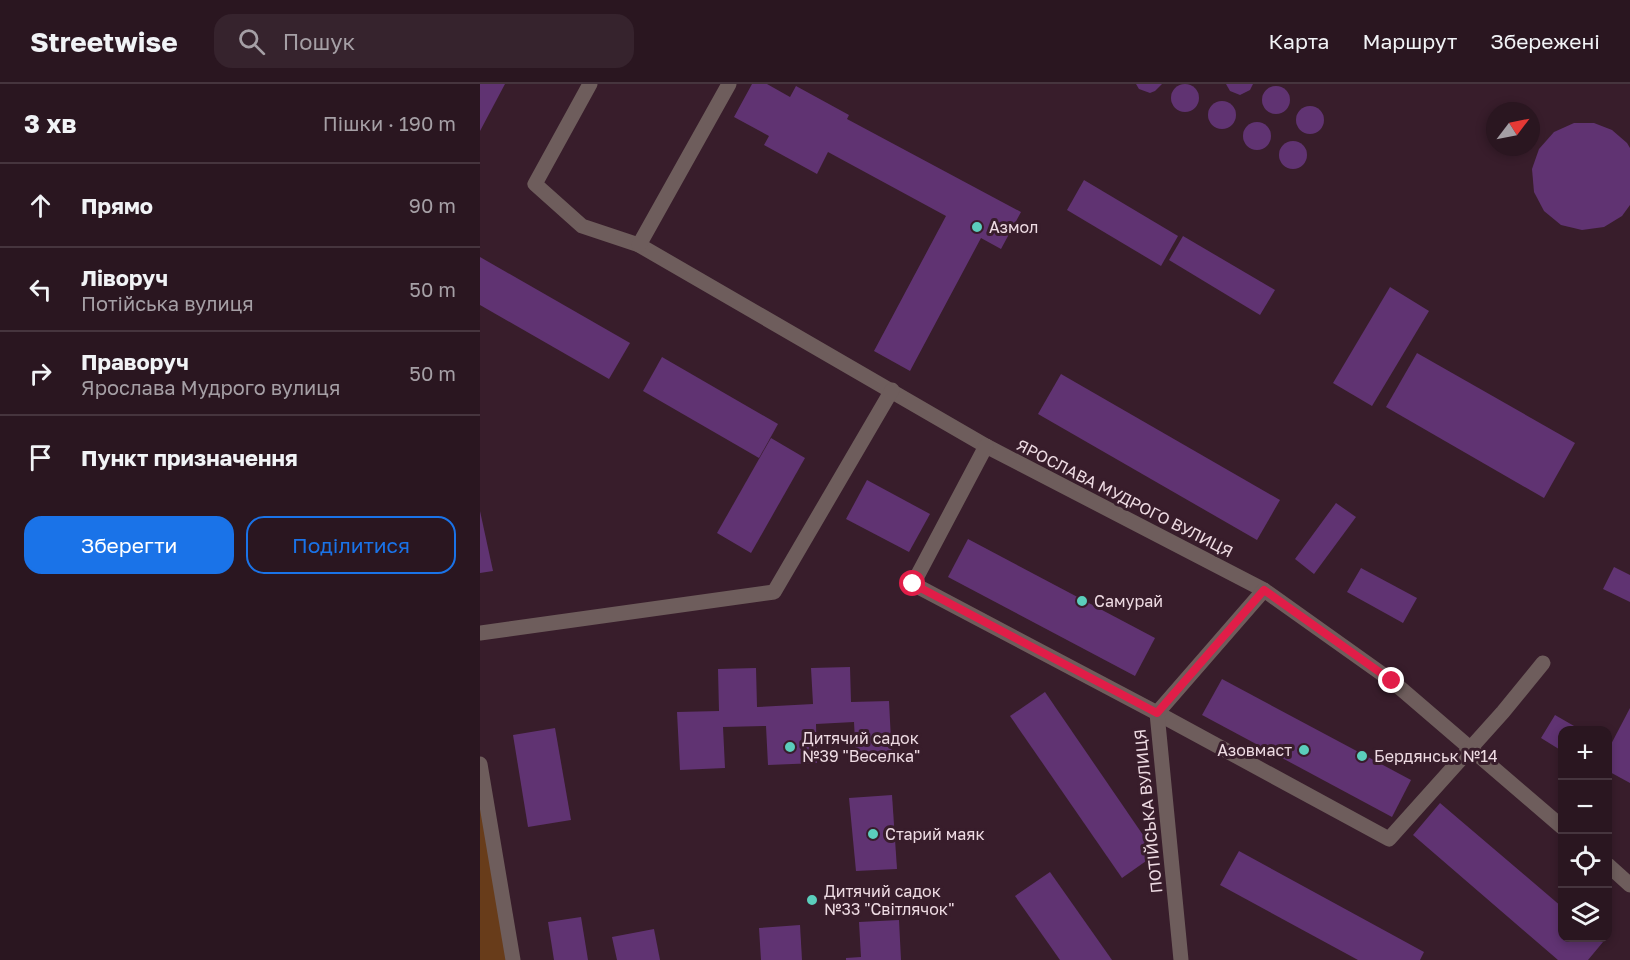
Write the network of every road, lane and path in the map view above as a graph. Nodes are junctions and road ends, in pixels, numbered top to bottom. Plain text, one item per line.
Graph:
1 (590, 84) edge
2 (729, 84) edge
3 (639, 245) junction
4 (891, 390) junction
5 (986, 446) junction
6 (1264, 590) junction
7 (480, 633) edge
8 (1543, 663) dead end
9 (1157, 713) junction
10 (1470, 749) junction
11 (480, 764) edge
12 (1558, 823) edge
13 (1612, 869) edge
14 (1630, 885) edge
15 (513, 960) edge
16 (1181, 960) edge

1 - 3 street, ЯРОСЛАВА МУДРОГО ВУЛИЦЯ
2 - 3 street
3 - 4 street, ЯРОСЛАВА МУДРОГО ВУЛИЦЯ
4 - 5 street, ЯРОСЛАВА МУДРОГО ВУЛИЦЯ
4 - 7 street
5 - 6 street, ЯРОСЛАВА МУДРОГО ВУЛИЦЯ
5 - 9 street
6 - 9 street, ПОТІЙСЬКА ВУЛИЦЯ
6 - 10 street, ЯРОСЛАВА МУДРОГО ВУЛИЦЯ
8 - 10 street
9 - 10 street
9 - 16 street, ПОТІЙСЬКА ВУЛИЦЯ
10 - 12 street, ЯРОСЛАВА МУДРОГО ВУЛИЦЯ
11 - 15 street
13 - 14 street

